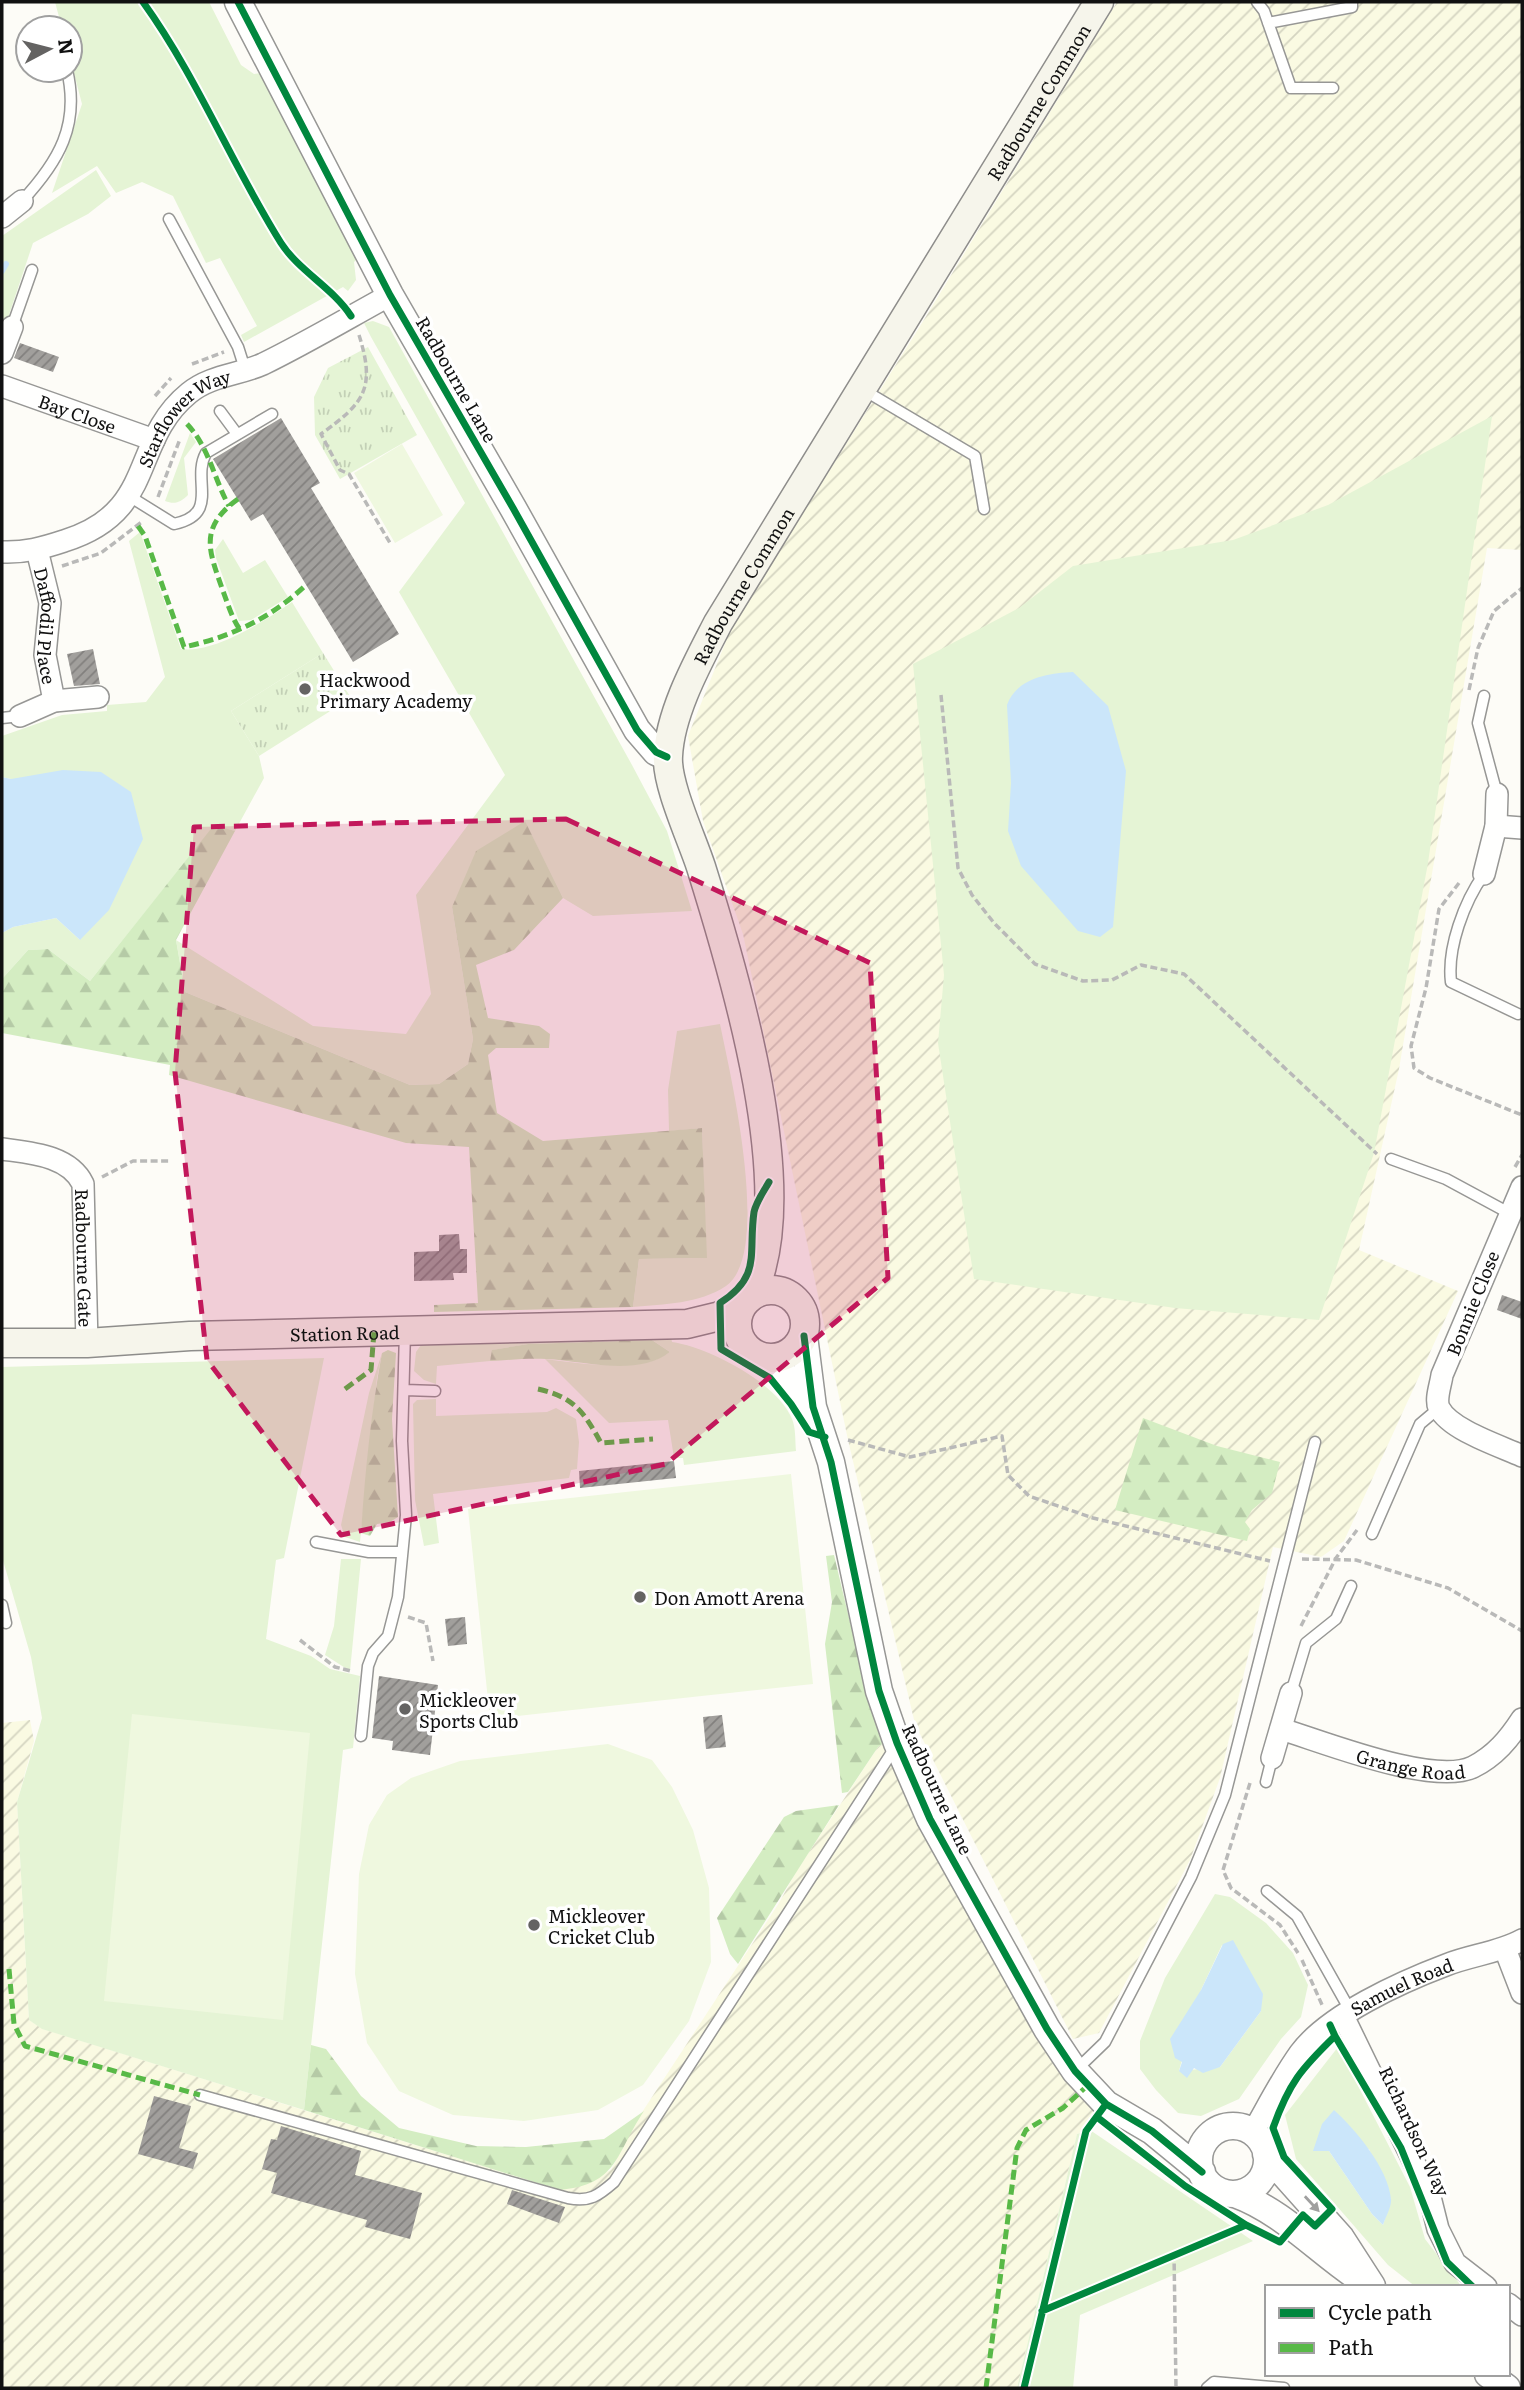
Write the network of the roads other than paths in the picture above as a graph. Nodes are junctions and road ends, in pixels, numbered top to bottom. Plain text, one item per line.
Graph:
1 (238, 2) edge
2 (1098, 2) edge
3 (1257, 2) edge
4 (1352, 2) edge
5 (1268, 23) junction
6 (69, 84) edge
7 (1333, 89) dead end
8 (22, 201) joint
9 (2, 217) edge
10 (169, 219) dead end
11 (32, 270) dead end
12 (390, 295) junction
13 (12, 327) joint
14 (2, 354) edge
15 (245, 369) junction
16 (2, 386) edge
17 (862, 389) junction
18 (220, 411) dead end
19 (272, 414) dead end
20 (237, 434) junction
21 (155, 440) junction
22 (129, 496) junction
23 (984, 509) dead end
24 (37, 550) junction
25 (2, 552) edge
26 (1484, 696) dead end
27 (98, 697) dead end
28 (54, 701) junction
29 (11, 717) edge
30 (667, 757) junction
31 (1497, 794) joint
32 (1496, 826) junction
33 (1522, 828) edge
34 (1475, 874) joint
35 (1518, 1014) dead end
36 (2, 1149) edge
37 (1391, 1159) road end
38 (1517, 1201) edge
39 (767, 1238) junction
40 (750, 1297) junction
41 (797, 1301) junction
42 (687, 1324) junction
43 (405, 1331) junction
44 (804, 1336) junction
45 (2, 1343) edge
46 (87, 1343) junction
47 (753, 1353) junction
48 (405, 1390) junction
49 (435, 1391) dead end
50 (813, 1407) junction
51 (1439, 1408) junction
52 (1315, 1442) dead end
53 (1522, 1455) edge
54 (1372, 1534) dead end
55 (316, 1542) dead end
56 (400, 1552) junction
57 (1351, 1586) dead end
58 (2, 1605) edge
59 (6, 1623) dead end
60 (1291, 1693) joint
61 (1522, 1719) edge
62 (1280, 1728) junction
63 (361, 1736) dead end
64 (897, 1743) junction
65 (1272, 1758) joint
66 (1266, 1782) dead end
67 (1267, 1891) dead end
68 (1514, 1944) edge
69 (1522, 1993) edge
70 (1347, 2014) junction
71 (1075, 2071) junction
72 (200, 2095) dead end
73 (1152, 2131) junction
74 (1215, 2131) junction
75 (1259, 2143) junction
76 (1202, 2172) junction
77 (1235, 2194) junction
78 (1369, 2285) edge
79 (1371, 2285) edge
80 (1483, 2285) edge
81 (1491, 2376) edge
82 (1207, 2388) edge
83 (1284, 2388) edge
84 (1507, 2388) edge

1 - 12 street, Radbourne Lane
2 - 17 main road, Radbourne Common
3 - 5 lane
4 - 5 lane
5 - 7 lane
6 - 8 lane
8 - 9 street
10 - 15 lane
11 - 13 lane
12 - 15 street, Starflower Way
12 - 30 street, Radbourne Lane
13 - 14 street
15 - 21 street, Starflower Way
16 - 21 street, Bay Close
17 - 23 lane
17 - 30 main road, Radbourne Common
18 - 20 lane
19 - 20 lane
20 - 22 lane
21 - 22 street, Starflower Way
22 - 24 street, Starflower Way
24 - 25 street, Starflower Way
24 - 28 street, Daffodil Place
26 - 31 lane
27 - 28 street, Daffodil Place
28 - 29 street, Daffodil Place
30 - 39 main road
31 - 32 street
32 - 33 street
32 - 34 street
34 - 35 lane
36 - 46 street, Radbourne Gate
37 - 38 lane
38 - 51 street, Bonnie Close
39 - 40 main road
39 - 41 main road
40 - 41 main road
40 - 42 main road, Station Road
40 - 47 main road
41 - 44 main road
42 - 43 main road, Station Road
42 - 47 main road, Station Road
43 - 46 main road, Station Road
43 - 48 lane
44 - 47 main road
44 - 50 street, Radbourne Lane
45 - 46 main road, Station Road
47 - 50 street, Radbourne Lane
48 - 49 lane
48 - 56 lane
50 - 64 street, Radbourne Lane
51 - 53 street
51 - 54 lane
52 - 71 lane
55 - 56 lane
56 - 63 lane
57 - 60 lane
58 - 59 lane
60 - 62 street
61 - 62 street, Grange Road
62 - 65 street
64 - 71 street, Radbourne Lane
64 - 72 lane
65 - 66 lane
67 - 70 lane
68 - 69 street
68 - 70 street, Samuel Road
70 - 75 street, Samuel Road
70 - 80 street, Richardson Way
71 - 73 street, Radbourne Lane
73 - 74 street, Radbourne Lane
73 - 76 street, Radbourne Lane
74 - 75 street
74 - 76 street
75 - 77 street
75 -> 79 street
76 - 77 street
77 - 78 street
81 - 84 street
82 - 83 lane

